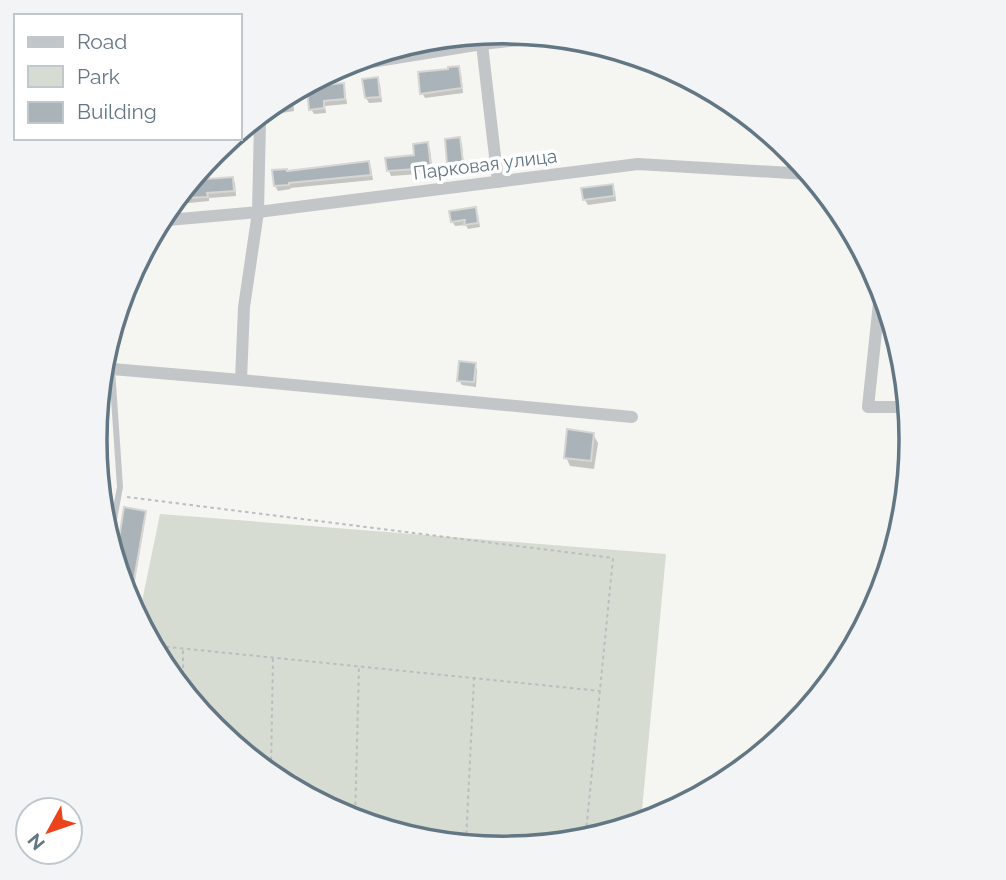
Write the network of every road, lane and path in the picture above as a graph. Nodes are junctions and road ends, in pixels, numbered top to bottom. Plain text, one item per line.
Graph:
1 (483, 45) edge
2 (260, 128) edge
3 (796, 173) edge
4 (498, 182) junction
5 (258, 212) junction
6 (174, 219) edge
7 (878, 313) edge
8 (113, 369) edge
9 (241, 380) junction
10 (111, 381) edge
11 (897, 407) edge
12 (632, 417) dead end
13 (118, 496) junction
14 (114, 518) edge
15 (165, 647) edge
16 (183, 648) junction
17 (273, 657) junction
18 (359, 666) junction
19 (183, 673) edge
20 (474, 678) junction
21 (600, 691) junction
22 (271, 761) edge
23 (355, 808) edge
24 (586, 828) edge
25 (466, 834) edge

1 - 4 street
2 - 5 street
3 - 4 street, Парковая улица
4 - 5 street, Парковая улица
5 - 6 street, Парковая улица
5 - 9 street
7 - 11 street
8 - 9 street
9 - 12 street
10 - 13 lane
13 - 14 lane
13 - 21 path
15 - 16 path
16 - 17 path
16 - 19 path
17 - 18 path
17 - 22 path
18 - 20 path
18 - 23 path
20 - 21 path
20 - 25 path
21 - 24 path

